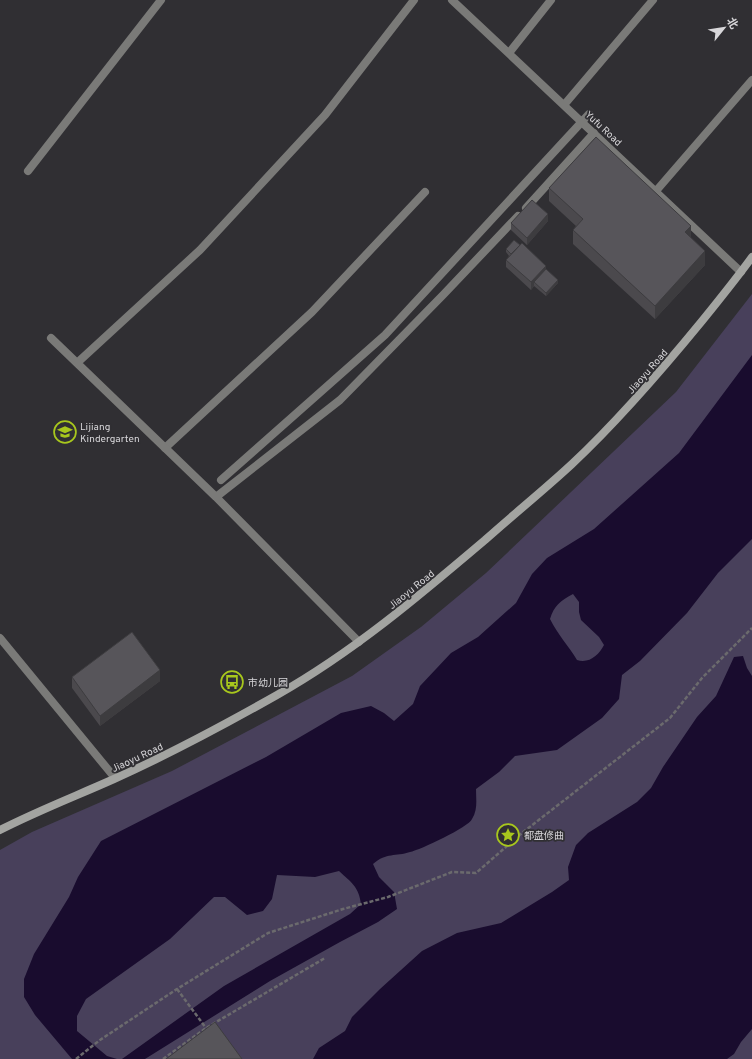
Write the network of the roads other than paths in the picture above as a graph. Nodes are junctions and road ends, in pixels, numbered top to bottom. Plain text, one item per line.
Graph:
1 (161, 0) edge
2 (414, 0) edge
3 (452, 0) edge
4 (551, 0) edge
5 (653, 0) edge
6 (509, 53) junction
7 (752, 80) edge
8 (564, 105) junction
9 (589, 114) dead end
10 (594, 133) junction
11 (28, 171) dead end
12 (656, 191) junction
13 (425, 192) dead end
14 (752, 257) edge
15 (742, 272) junction
16 (51, 338) dead end
17 (77, 363) junction
18 (165, 448) junction
19 (221, 480) dead end
20 (216, 497) junction
21 (0, 638) edge
22 (358, 642) junction
23 (115, 778) junction
24 (0, 830) edge

1 - 11 street
2 - 17 street
3 - 6 street, Yufu Road
4 - 6 street
5 - 8 street
6 - 8 street, Yufu Road
7 - 12 street
8 - 10 street, Yufu Road
9 - 19 street
10 - 12 street, Yufu Road
10 - 20 street
12 - 15 street, Yufu Road
13 - 18 street
14 - 15 main road, Jiaoyu Road
15 - 22 main road, Jiaoyu Road
16 - 17 street
17 - 18 street
18 - 20 street
20 - 22 street
21 - 23 street
22 - 23 main road, Jiaoyu Road
23 - 24 main road, Jiaoyu Road

